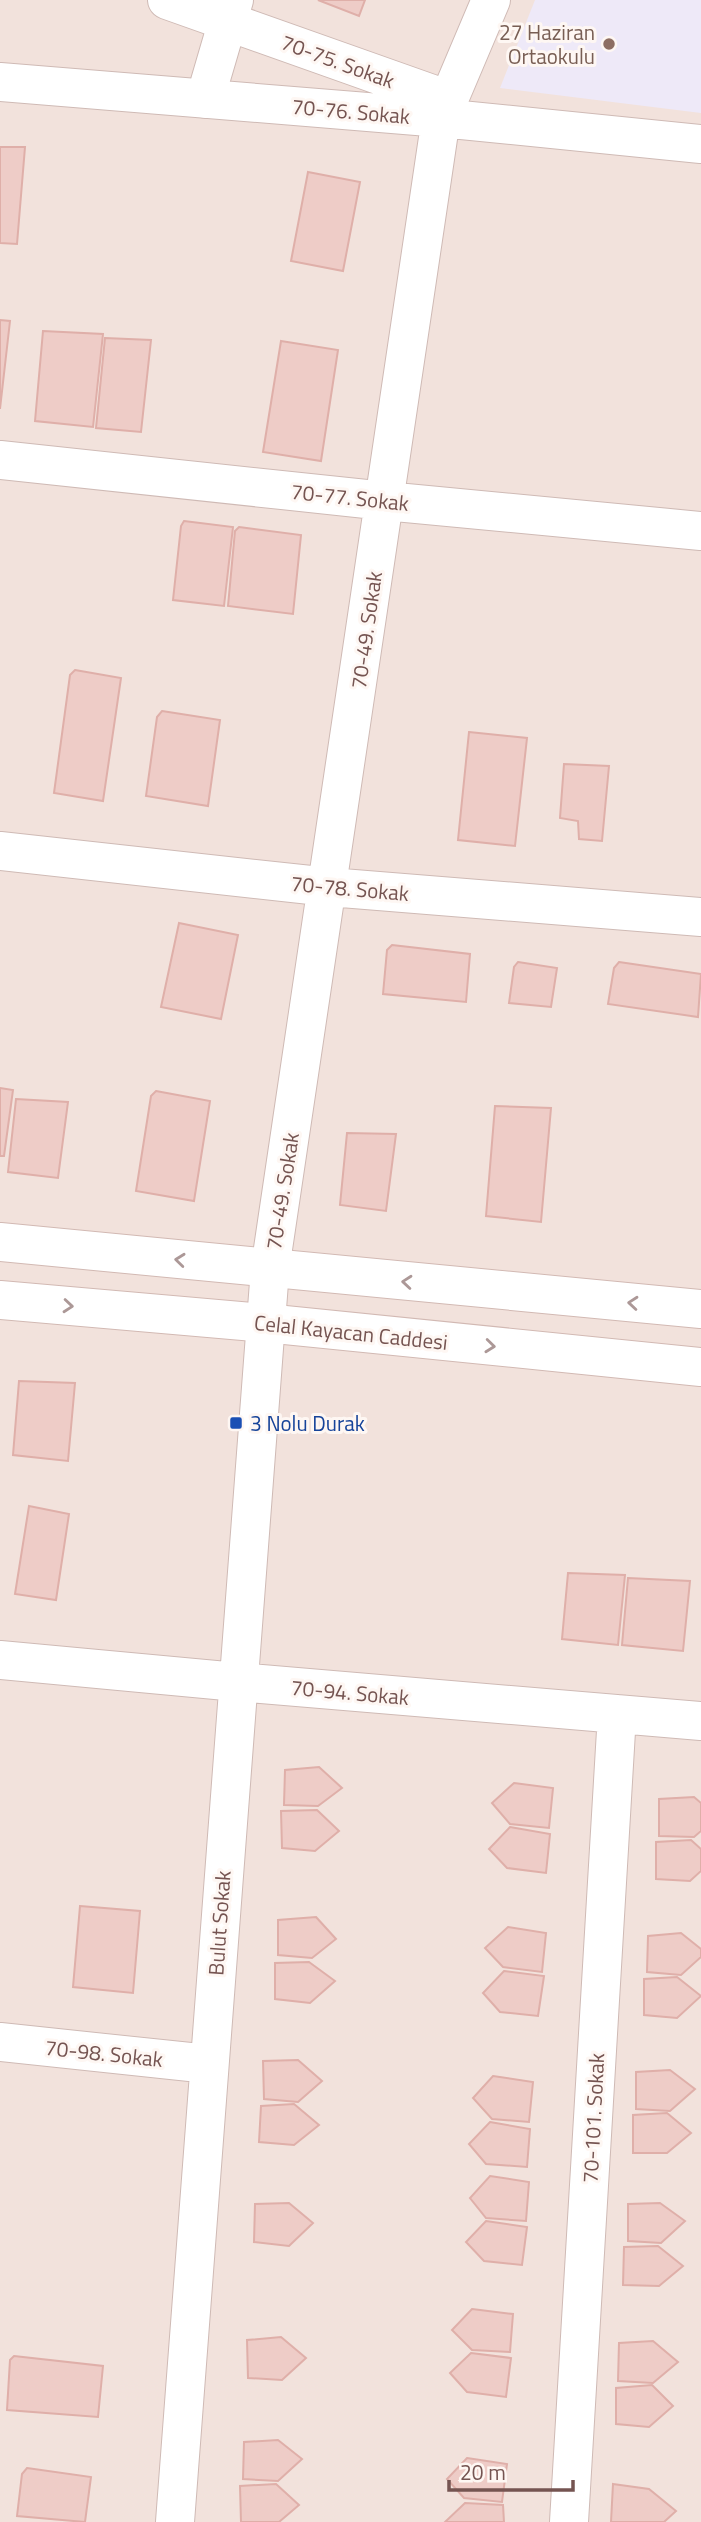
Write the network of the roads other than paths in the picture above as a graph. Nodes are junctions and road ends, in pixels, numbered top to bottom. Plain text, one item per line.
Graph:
1 (167, 0) edge
2 (492, 0) edge
3 (230, 11) edge
4 (0, 82) edge
5 (205, 99) junction
6 (445, 109) junction
7 (701, 144) edge
8 (0, 460) edge
9 (385, 501) junction
10 (701, 531) edge
11 (0, 851) edge
12 (329, 887) junction
13 (701, 917) edge
14 (0, 1242) edge
15 (270, 1269) junction
16 (0, 1300) edge
17 (701, 1309) edge
18 (265, 1323) junction
19 (701, 1367) edge
20 (0, 1660) edge
21 (237, 1682) junction
22 (617, 1714) junction
23 (701, 1721) edge
24 (0, 2042) edge
25 (209, 2064) junction
26 (175, 2522) edge
27 (569, 2522) edge

1 - 3 street, 70-75. Sokak
2 - 6 street, 70-49. Sokak
3 - 5 street
3 - 6 street, 70-75. Sokak
4 - 5 street, 70-76. Sokak
5 - 6 street, 70-76. Sokak
6 - 7 street, 70-76. Sokak
6 - 9 street, 70-49. Sokak
8 - 9 street, 70-77. Sokak
9 - 10 street, 70-77. Sokak
9 - 12 street, 70-49. Sokak
11 - 12 street, 70-78. Sokak
12 - 13 street, 70-78. Sokak
12 - 15 street, 70-49. Sokak
15 -> 14 street
17 -> 15 street
15 - 18 street, 70-49. Sokak
16 -> 18 street, Celal Kayacan Caddesi
18 -> 19 street, Celal Kayacan Caddesi
18 - 21 street, Bulut Sokak
20 - 21 street, 70-94. Sokak
21 - 22 street, 70-94. Sokak
21 - 25 street, Bulut Sokak
22 - 23 street, 70-94. Sokak
22 - 27 street, 70-101. Sokak
24 - 25 street, 70-98. Sokak
25 - 26 street, Bulut Sokak

